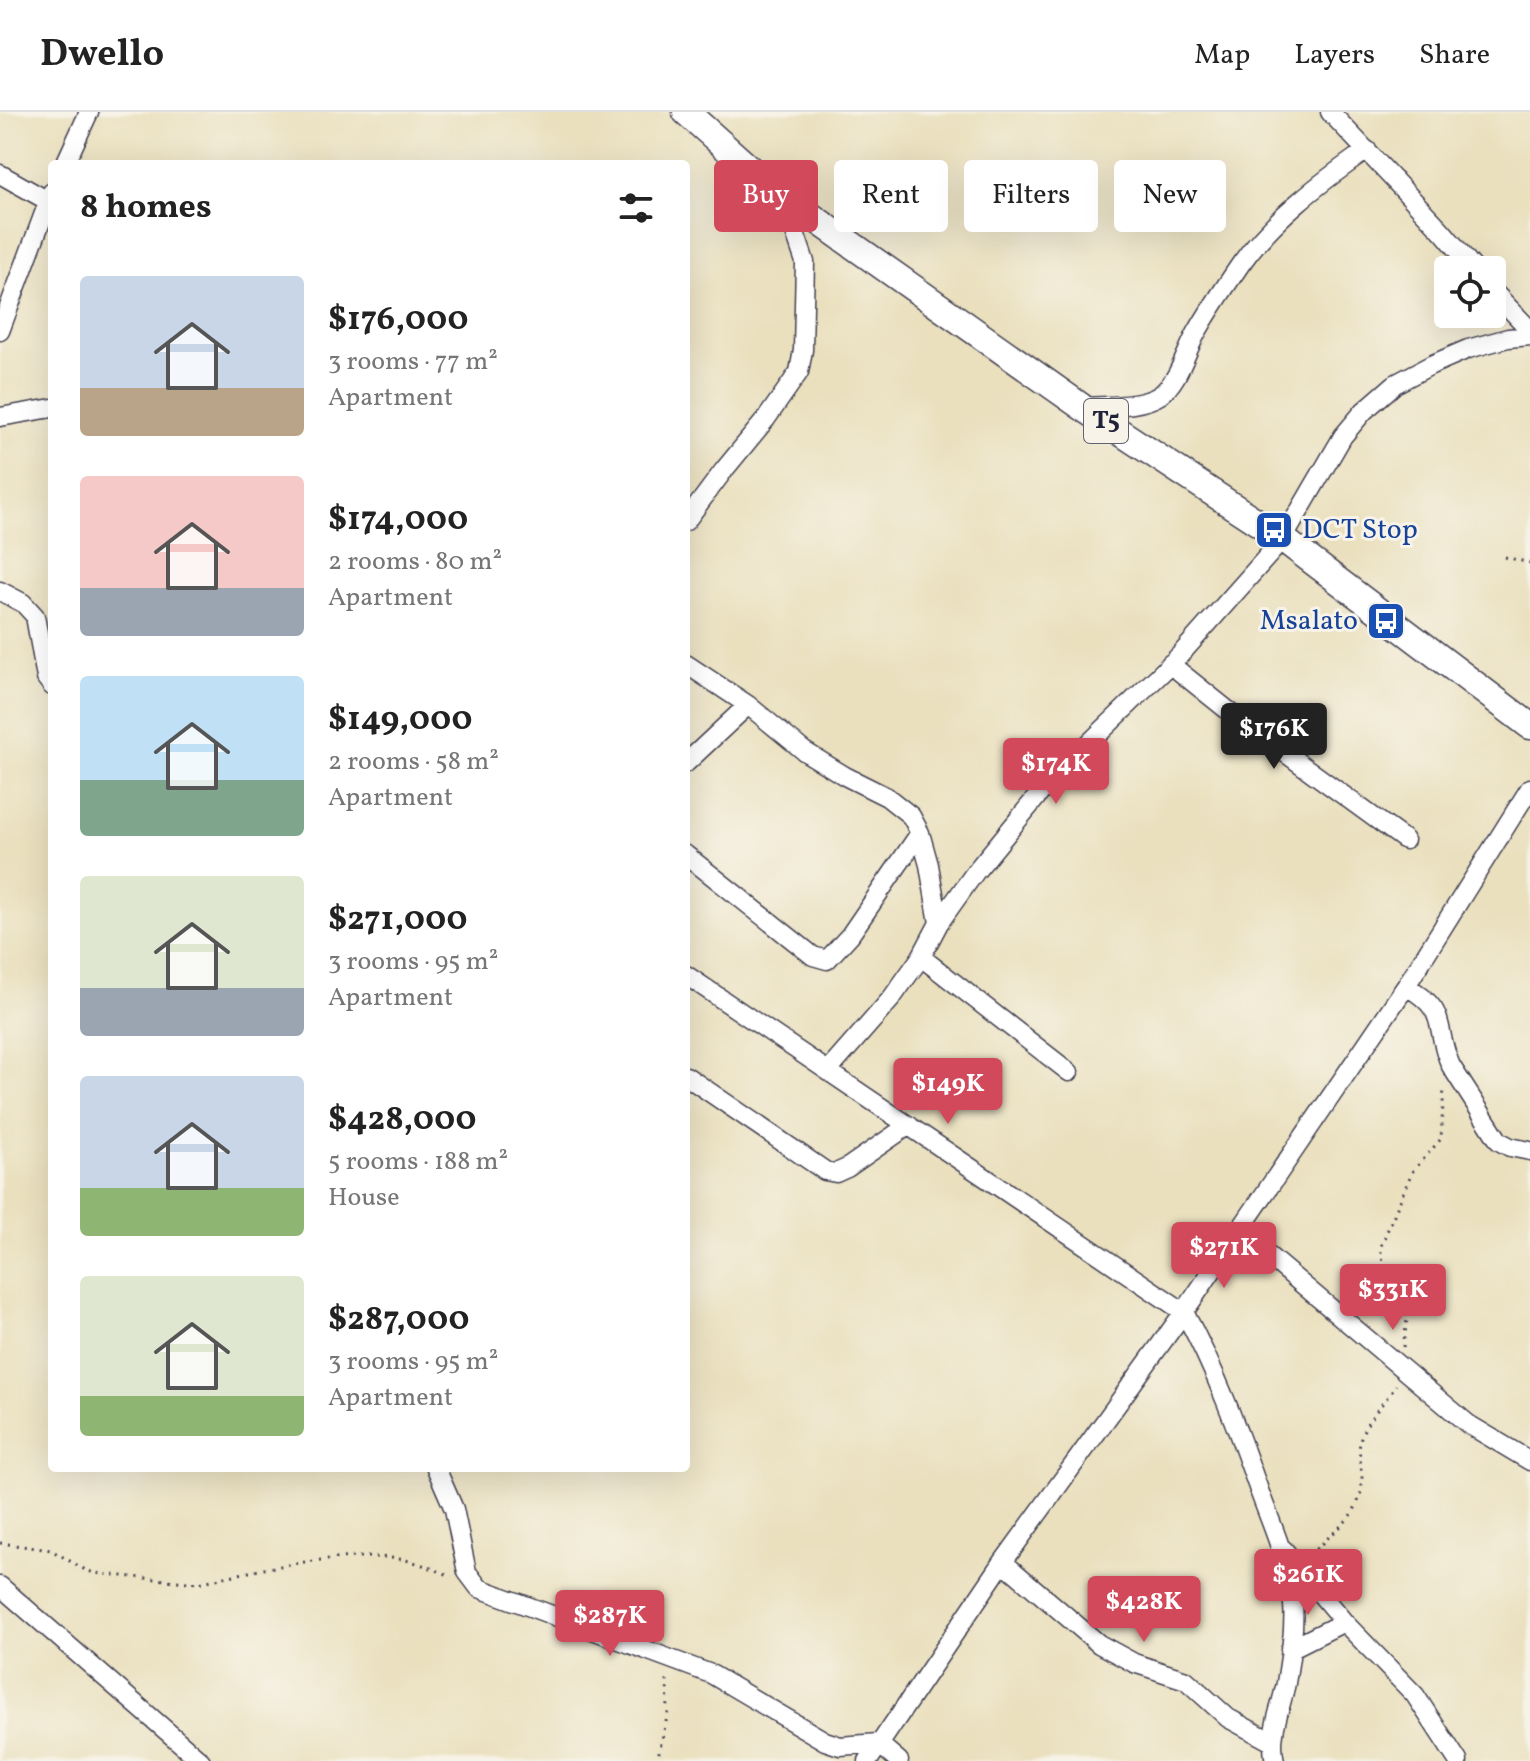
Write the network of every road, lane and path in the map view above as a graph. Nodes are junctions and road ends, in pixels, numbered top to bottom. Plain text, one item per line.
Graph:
1 (89, 112) edge
2 (686, 112) edge
3 (1330, 112) edge
4 (1367, 150) junction
5 (67, 160) edge
6 (741, 160) edge
7 (0, 174) edge
8 (48, 195) edge
9 (48, 201) edge
10 (818, 222) edge
11 (795, 232) edge
12 (1462, 256) edge
13 (1506, 306) edge
14 (0, 331) edge
15 (1530, 333) edge
16 (1082, 407) junction
17 (48, 409) edge
18 (0, 417) edge
19 (690, 516) edge
20 (1283, 539) junction
21 (1505, 557) dead end
22 (1530, 563) edge
23 (0, 591) edge
24 (35, 616) junction
25 (48, 623) edge
26 (1170, 664) junction
27 (690, 667) edge
28 (48, 681) edge
29 (748, 705) junction
30 (1530, 726) edge
31 (690, 759) edge
32 (1530, 788) edge
33 (920, 833) junction
34 (1405, 840) dead end
35 (690, 858) edge
36 (939, 923) junction
37 (921, 957) junction
38 (690, 978) edge
39 (1406, 986) junction
40 (1446, 1055) junction
41 (828, 1071) junction
42 (1069, 1072) dead end
43 (690, 1079) edge
44 (909, 1125) junction
45 (1530, 1151) edge
46 (1238, 1230) junction
47 (1184, 1312) junction
48 (1403, 1369) junction
49 (1530, 1461) edge
50 (438, 1472) edge
51 (0, 1543) edge
52 (1279, 1544) junction
53 (1003, 1562) junction
54 (1301, 1572) junction
55 (473, 1582) junction
56 (0, 1586) edge
57 (1344, 1622) junction
58 (1290, 1649) junction
59 (664, 1656) junction
60 (878, 1743) junction
61 (1273, 1752) edge
62 (201, 1761) edge
63 (657, 1761) edge
64 (868, 1761) edge
65 (899, 1761) edge
66 (1458, 1761) edge

1 - 5 street
2 - 6 highway, T5
3 - 4 street
4 - 12 street
4 - 16 street
7 - 8 street
9 - 14 street
10 - 16 highway, T5
11 - 19 street
13 - 15 street
15 - 20 street
16 - 20 highway, T5
17 - 18 street
20 - 26 street
20 - 30 highway, T5
21 - 22 path
23 - 24 street
24 - 25 street
24 - 28 street
26 - 34 street
26 - 36 street
27 - 29 street
29 - 31 street
29 - 33 street
32 - 39 street
33 - 35 street
33 - 36 street
36 - 37 street
37 - 41 street
37 - 42 street
38 - 41 street
39 - 40 street
39 - 46 street
40 - 45 street
40 - 48 path
41 - 44 street
43 - 44 street
44 - 47 street
46 - 47 street
46 - 48 street
47 - 52 street
47 - 53 street
48 - 49 street
48 - 54 path
50 - 55 street
51 - 55 path
52 - 54 street
52 - 58 street
53 - 60 street
53 - 61 street
54 - 57 street
55 - 59 street
56 - 62 street
57 - 58 street
57 - 66 street
58 - 61 street
59 - 60 street
59 - 63 path
60 - 64 street
60 - 65 street

